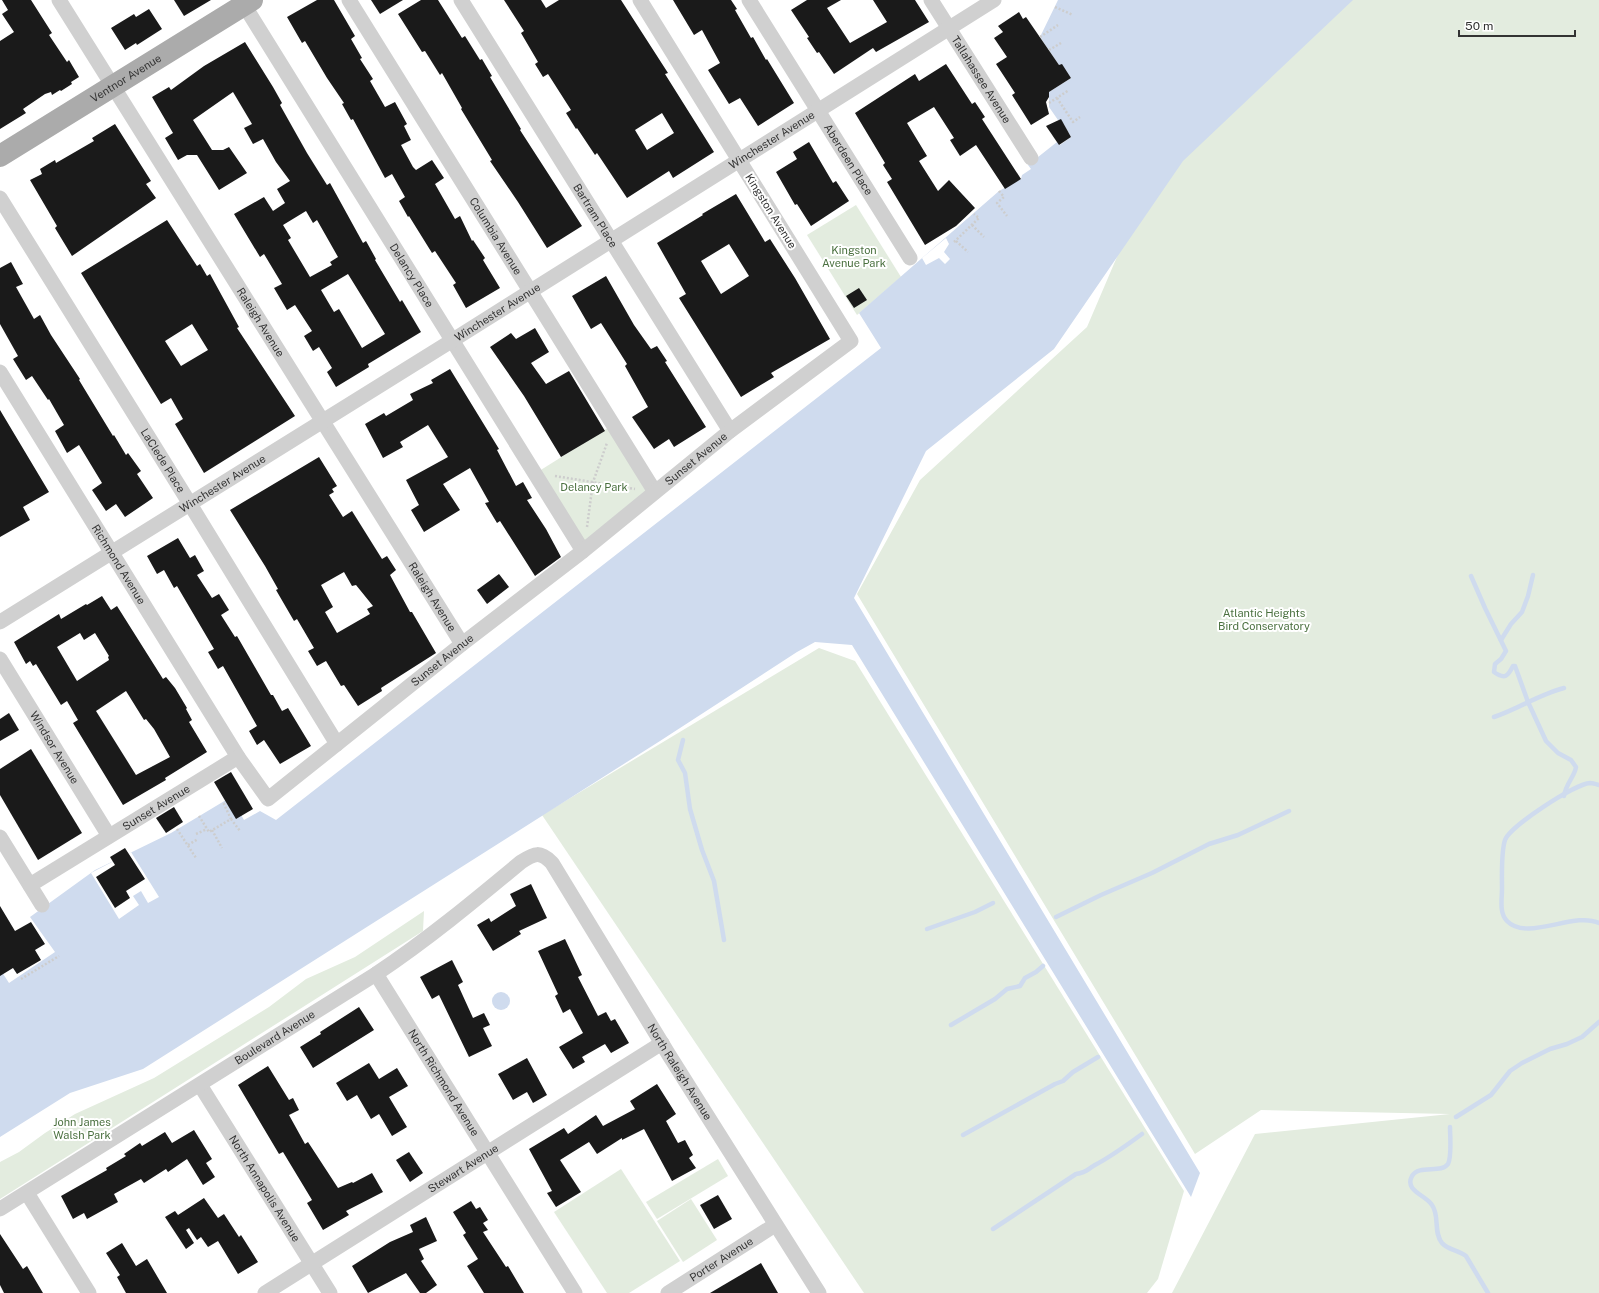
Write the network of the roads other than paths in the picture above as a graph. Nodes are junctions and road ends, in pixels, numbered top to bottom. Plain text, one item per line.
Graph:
1 (58, 0) edge
2 (348, 0) edge
3 (461, 0) edge
4 (640, 0) edge
5 (748, 0) edge
6 (931, 0) edge
7 (994, 0) edge
8 (246, 2) edge
9 (948, 28) junction
10 (112, 86) junction
11 (818, 110) junction
12 (0, 156) edge
13 (1031, 158) dead end
14 (740, 160) junction
15 (0, 198) edge
16 (612, 240) junction
17 (910, 258) dead end
18 (530, 291) junction
19 (453, 340) junction
20 (852, 341) joint
21 (0, 372) edge
22 (322, 422) junction
23 (730, 431) junction
24 (655, 492) junction
25 (190, 504) junction
26 (583, 551) junction
27 (113, 552) junction
28 (0, 622) edge
29 (462, 644) junction
30 (0, 659) edge
31 (337, 744) junction
32 (238, 757) junction
33 (108, 836) junction
34 (0, 837) edge
35 (540, 854) joint
36 (30, 885) junction
37 (42, 905) dead end
38 (376, 974) junction
39 (662, 1043) junction
40 (200, 1085) junction
41 (488, 1154) junction
42 (27, 1193) junction
43 (0, 1209) edge
44 (775, 1225) junction
45 (312, 1264) junction
46 (89, 1293) edge
47 (265, 1293) edge
48 (330, 1293) edge
49 (574, 1293) edge
50 (668, 1293) edge
51 (819, 1293) edge

1 - 10 street, Raleigh Avenue
2 - 18 street, Columbia Avenue
3 - 16 street, Bartram Place
4 - 14 street, Kingston Avenue
5 - 11 street, Aberdeen Place
6 - 9 street, Tallahassee Avenue
7 - 9 street, Winchester Avenue
8 - 10 main road, Ventnor Avenue
8 - 19 street, Delancy Place
9 - 11 street, Winchester Avenue
9 - 13 street, Tallahassee Avenue
10 - 12 main road, Ventnor Avenue
10 - 22 street, Raleigh Avenue
11 - 14 street, Winchester Avenue
11 - 17 street, Aberdeen Place
14 - 16 street, Winchester Avenue
14 - 20 street, Kingston Avenue
15 - 25 street, LaClede Place
16 - 18 street, Winchester Avenue
16 - 23 street, Bartram Place
18 - 19 street, Winchester Avenue
18 - 24 street, Columbia Avenue
19 - 22 street, Winchester Avenue
19 - 26 street, Delancy Place
20 - 23 street, Sunset Avenue
21 - 27 street, Richmond Avenue
22 - 25 street, Winchester Avenue
22 - 29 street, Raleigh Avenue
23 - 24 street, Sunset Avenue
24 - 26 street, Sunset Avenue
25 - 27 street, Winchester Avenue
25 - 31 street, LaClede Place
26 - 29 street, Sunset Avenue
27 - 28 street, Winchester Avenue
27 - 32 street, Richmond Avenue
29 - 31 street, Sunset Avenue
30 - 33 street, Windsor Avenue
31 - 32 street, Sunset Avenue
32 - 33 street, Sunset Avenue
33 - 36 street, Sunset Avenue
34 - 36 street
35 - 38 street, Boulevard Avenue
35 - 39 street, North Raleigh Avenue
36 - 37 street
38 - 40 street, Boulevard Avenue
38 - 41 street, North Richmond Avenue
39 - 41 street, Stewart Avenue
39 - 44 street, North Raleigh Avenue
40 - 42 street, Boulevard Avenue
40 - 45 street, North Annapolis Avenue
41 - 45 street, Stewart Avenue
41 - 49 street, North Richmond Avenue
42 - 43 street, Boulevard Avenue
42 - 46 street
44 - 50 street, Porter Avenue
44 - 51 street, North Raleigh Avenue
45 - 47 street, Stewart Avenue
45 - 48 street, North Annapolis Avenue

